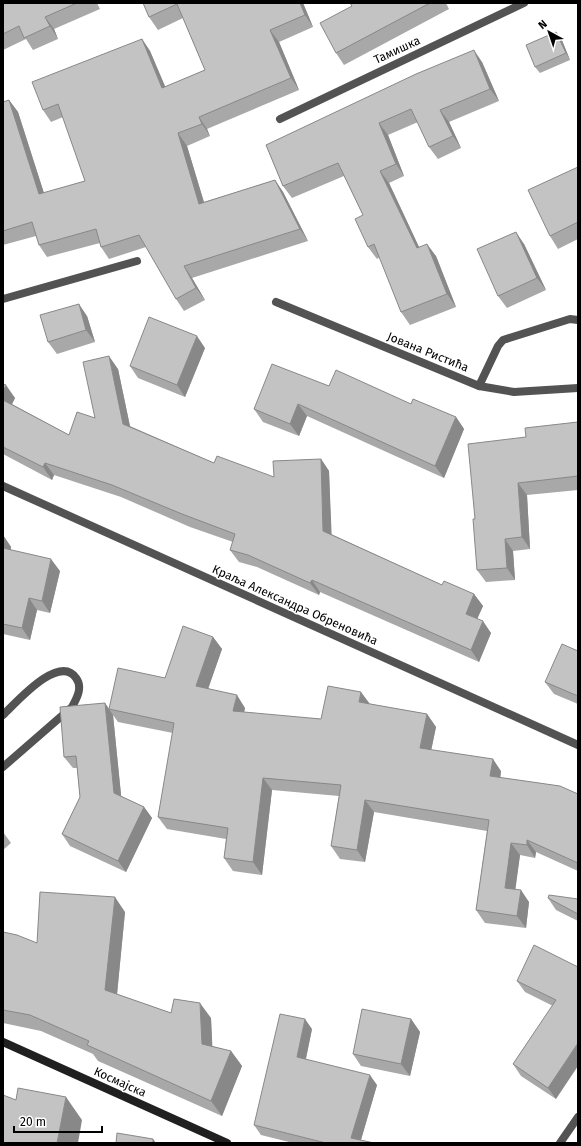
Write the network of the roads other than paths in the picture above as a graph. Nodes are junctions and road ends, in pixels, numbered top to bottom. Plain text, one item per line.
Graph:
1 (524, 3) edge
2 (280, 119) dead end
3 (137, 261) dead end
4 (3, 299) edge
5 (276, 302) dead end
6 (578, 320) edge
7 (479, 386) junction
8 (578, 388) edge
9 (3, 486) edge
10 (3, 715) edge
11 (578, 746) edge
12 (3, 767) edge
13 (3, 1042) edge
14 (578, 1117) edge
15 (227, 1143) edge
16 (560, 1143) edge

1 - 2 street, Тамишка
3 - 4 street
5 - 7 street, Јована Ристића
6 - 7 street
7 - 8 street, Јована Ристића
9 - 11 street, Краља Александра Обреновића
10 - 12 street
13 - 15 street, Космајска
14 - 16 street

